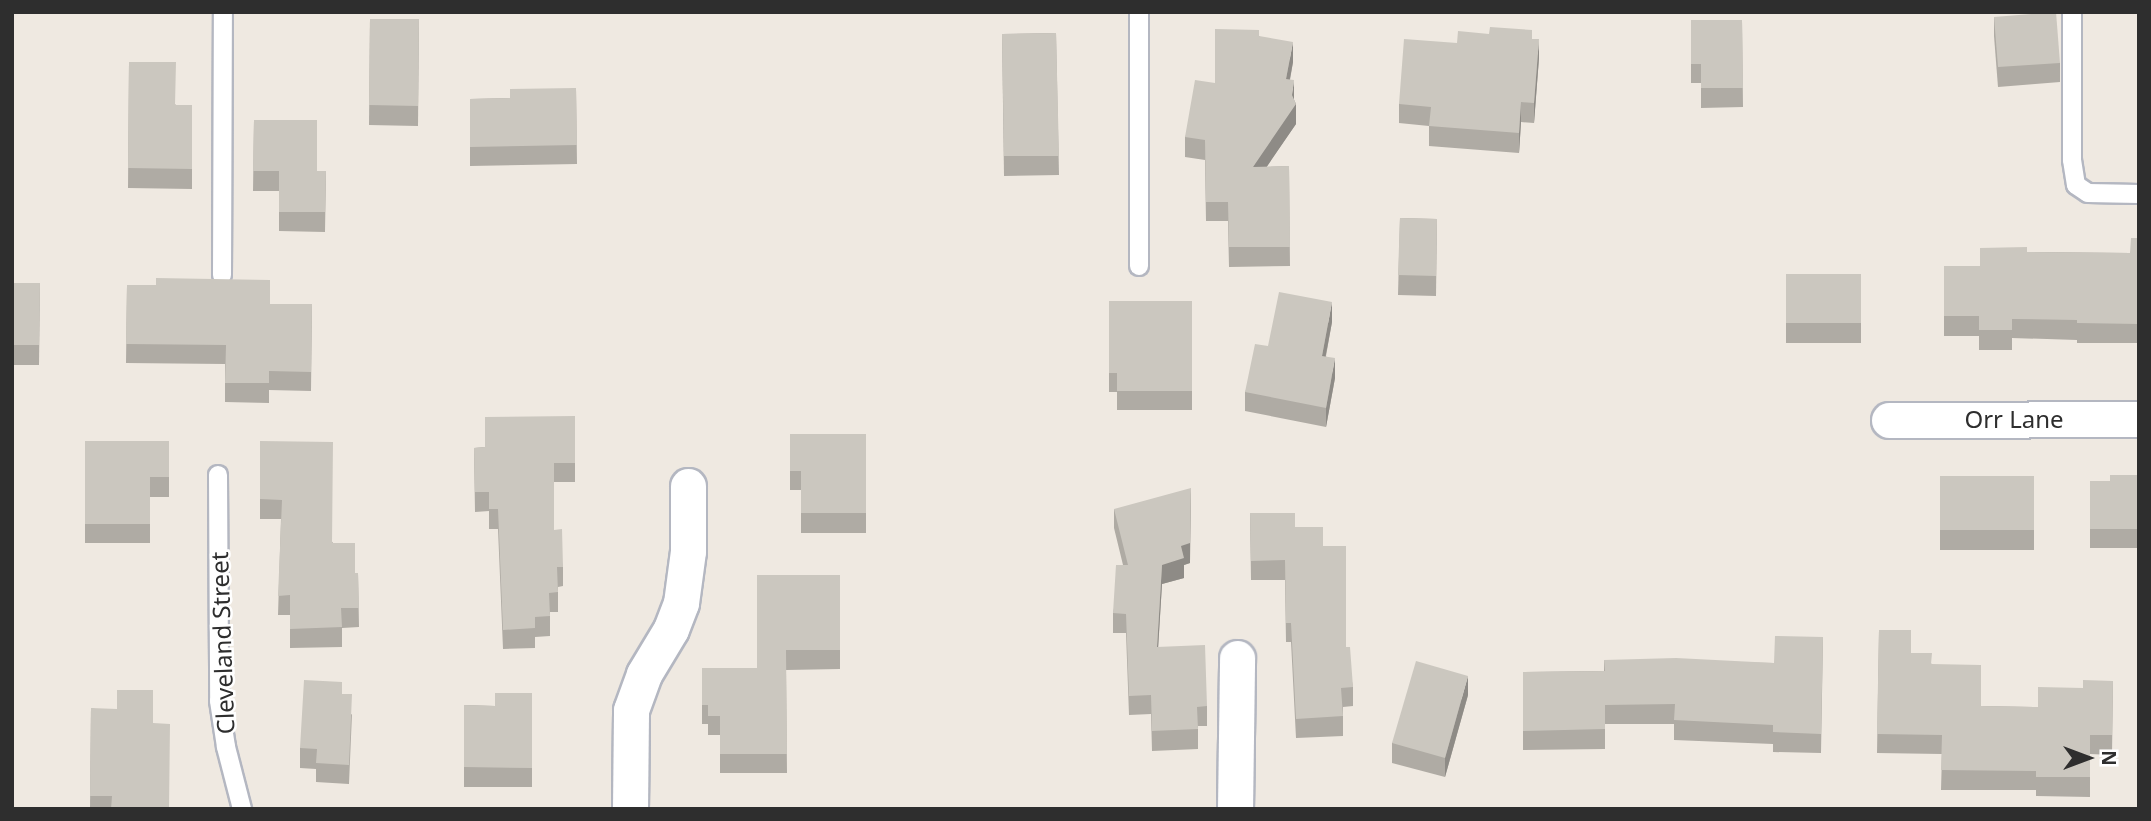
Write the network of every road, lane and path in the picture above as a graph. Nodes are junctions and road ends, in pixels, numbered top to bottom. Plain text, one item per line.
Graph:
1 (223, 12) edge
2 (1139, 12) edge
3 (2072, 12) edge
4 (2139, 194) edge
5 (1139, 267) dead end
6 (222, 275) dead end
7 (2139, 419) edge
8 (1889, 420) dead end
9 (218, 474) dead end
10 (688, 486) dead end
11 (1237, 658) dead end
12 (242, 809) edge
13 (630, 809) edge
14 (1234, 809) edge

1 - 6 lane
2 - 5 lane
3 - 4 lane
7 - 8 street, Orr Lane
9 - 12 lane, Cleveland Street
10 - 13 street
11 - 14 street

